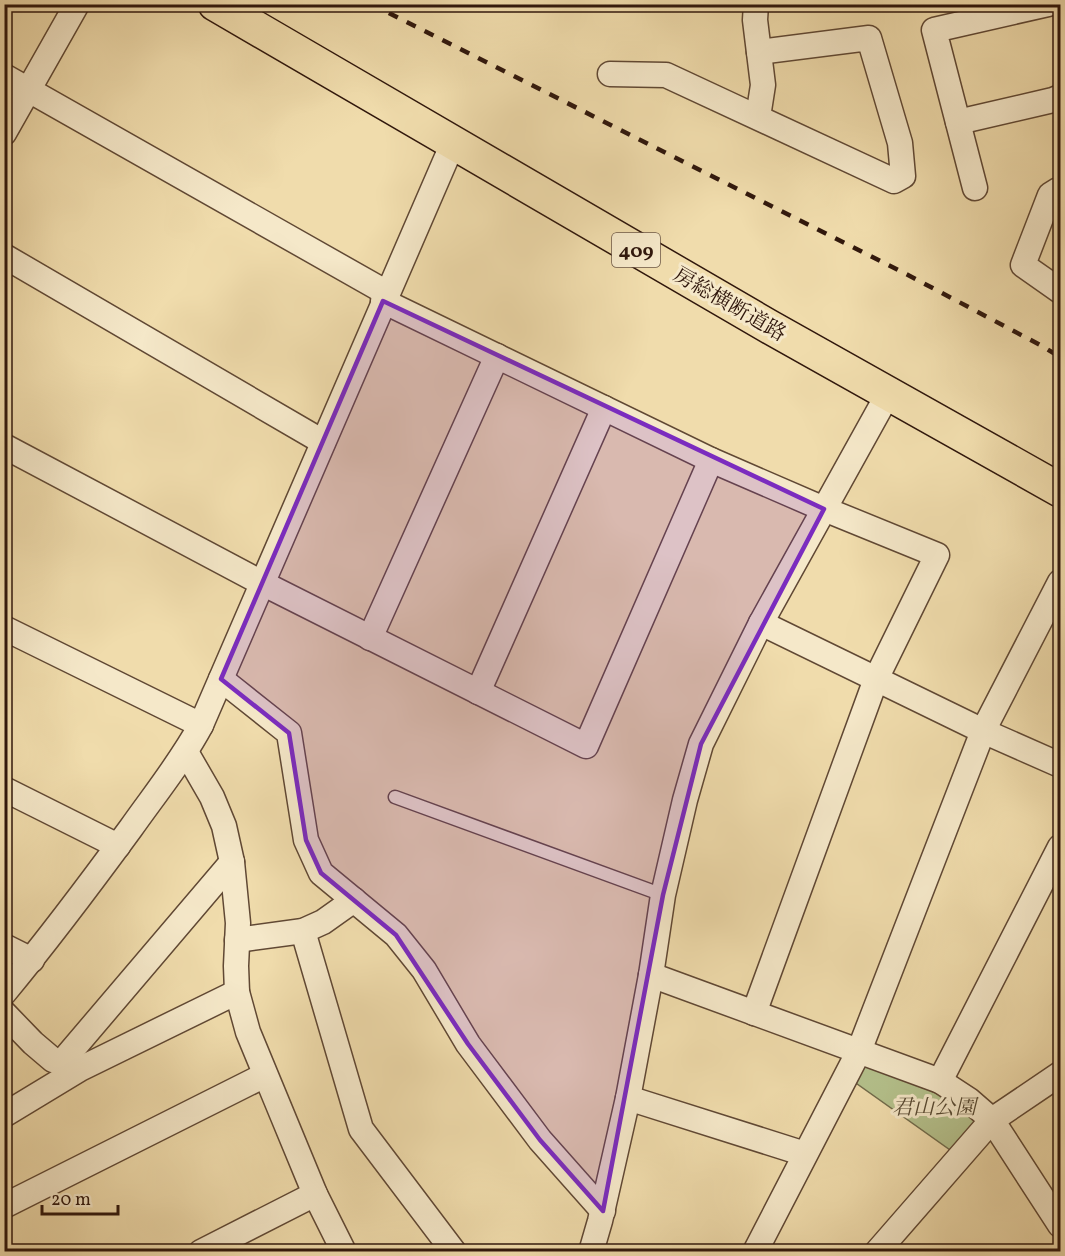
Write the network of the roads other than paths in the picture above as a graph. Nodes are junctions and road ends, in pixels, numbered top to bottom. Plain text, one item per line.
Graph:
1 (77, 4) edge
2 (215, 4) edge
3 (756, 4) edge
4 (1048, 4) edge
5 (759, 52) junction
6 (610, 74) dead end
7 (4, 76) edge
8 (29, 90) junction
9 (1060, 97) edge
10 (758, 117) junction
11 (958, 122) junction
12 (4, 133) edge
13 (453, 143) junction
14 (975, 188) dead end
15 (1060, 191) edge
16 (4, 256) edge
17 (1060, 291) edge
18 (385, 297) junction
19 (497, 356) junction
20 (888, 394) junction
21 (604, 408) junction
22 (323, 442) junction
23 (4, 446) edge
24 (711, 460) junction
25 (1060, 490) edge
26 (824, 509) junction
27 (1060, 582) edge
28 (262, 583) junction
29 (761, 623) junction
30 (4, 628) edge
31 (370, 638) junction
32 (221, 679) junction
33 (876, 679) junction
34 (478, 692) junction
35 (201, 725) junction
36 (983, 731) junction
37 (186, 752) junction
38 (1060, 765) edge
39 (4, 789) edge
40 (395, 797) dead end
41 (118, 846) junction
42 (1060, 847) edge
43 (232, 862) junction
44 (663, 895) junction
45 (354, 900) junction
46 (303, 931) junction
47 (237, 940) junction
48 (4, 946) edge
49 (32, 960) junction
50 (651, 975) junction
51 (4, 993) edge
52 (237, 993) junction
53 (4, 1013) edge
54 (754, 1013) junction
55 (859, 1051) junction
56 (71, 1066) junction
57 (1060, 1074) edge
58 (265, 1075) junction
59 (940, 1081) junction
60 (628, 1098) junction
61 (4, 1115) edge
62 (992, 1120) junction
63 (805, 1154) junction
64 (315, 1194) junction
65 (4, 1206) edge
66 (603, 1211) junction
67 (1060, 1225) edge
68 (758, 1250) edge
69 (201, 1251) edge
70 (344, 1251) edge
71 (454, 1251) edge
72 (591, 1251) edge
73 (877, 1251) edge

1 - 8 street
2 - 13 highway, 房総横断道路 / 409
3 - 5 street
4 - 11 street
5 - 10 street
5 - 10 street
6 - 10 street
7 - 8 street
8 - 12 street
8 - 18 street
9 - 11 street
11 - 14 street
13 - 18 street
13 - 20 highway, 房総横断道路 / 409
15 - 17 street
16 - 22 street
18 - 19 street
18 - 22 street
19 - 21 street
19 - 31 street
20 - 25 highway, 房総横断道路 / 409
20 - 26 street
21 - 24 street
21 - 34 street
22 - 28 street
23 - 28 street
24 - 26 street
24 - 34 street
26 - 29 street
26 - 33 street
27 - 36 street
28 - 31 street
28 - 32 street
29 - 33 street
29 - 44 street
30 - 35 street
31 - 34 street
32 - 35 street
32 - 45 street
33 - 36 street
33 - 54 street
35 - 37 street
36 - 38 street
36 - 55 street
37 - 41 street
37 - 43 street
39 - 41 street
40 - 44 lane
41 - 49 street
42 - 59 street
43 - 47 street
43 - 56 street
44 - 50 street
45 - 46 street
45 - 66 street
46 - 47 street
46 - 71 street
47 - 52 street
48 - 49 street
49 - 51 street
50 - 54 street
50 - 60 street
52 - 56 street
52 - 58 street
53 - 56 street
54 - 55 street
55 - 59 street
55 - 63 street
56 - 61 street
57 - 62 street
58 - 64 street
58 - 65 street
59 - 62 street
60 - 63 street
60 - 66 street
62 - 67 street
62 - 73 street
63 - 68 street
64 - 69 street
64 - 70 street
66 - 72 street

